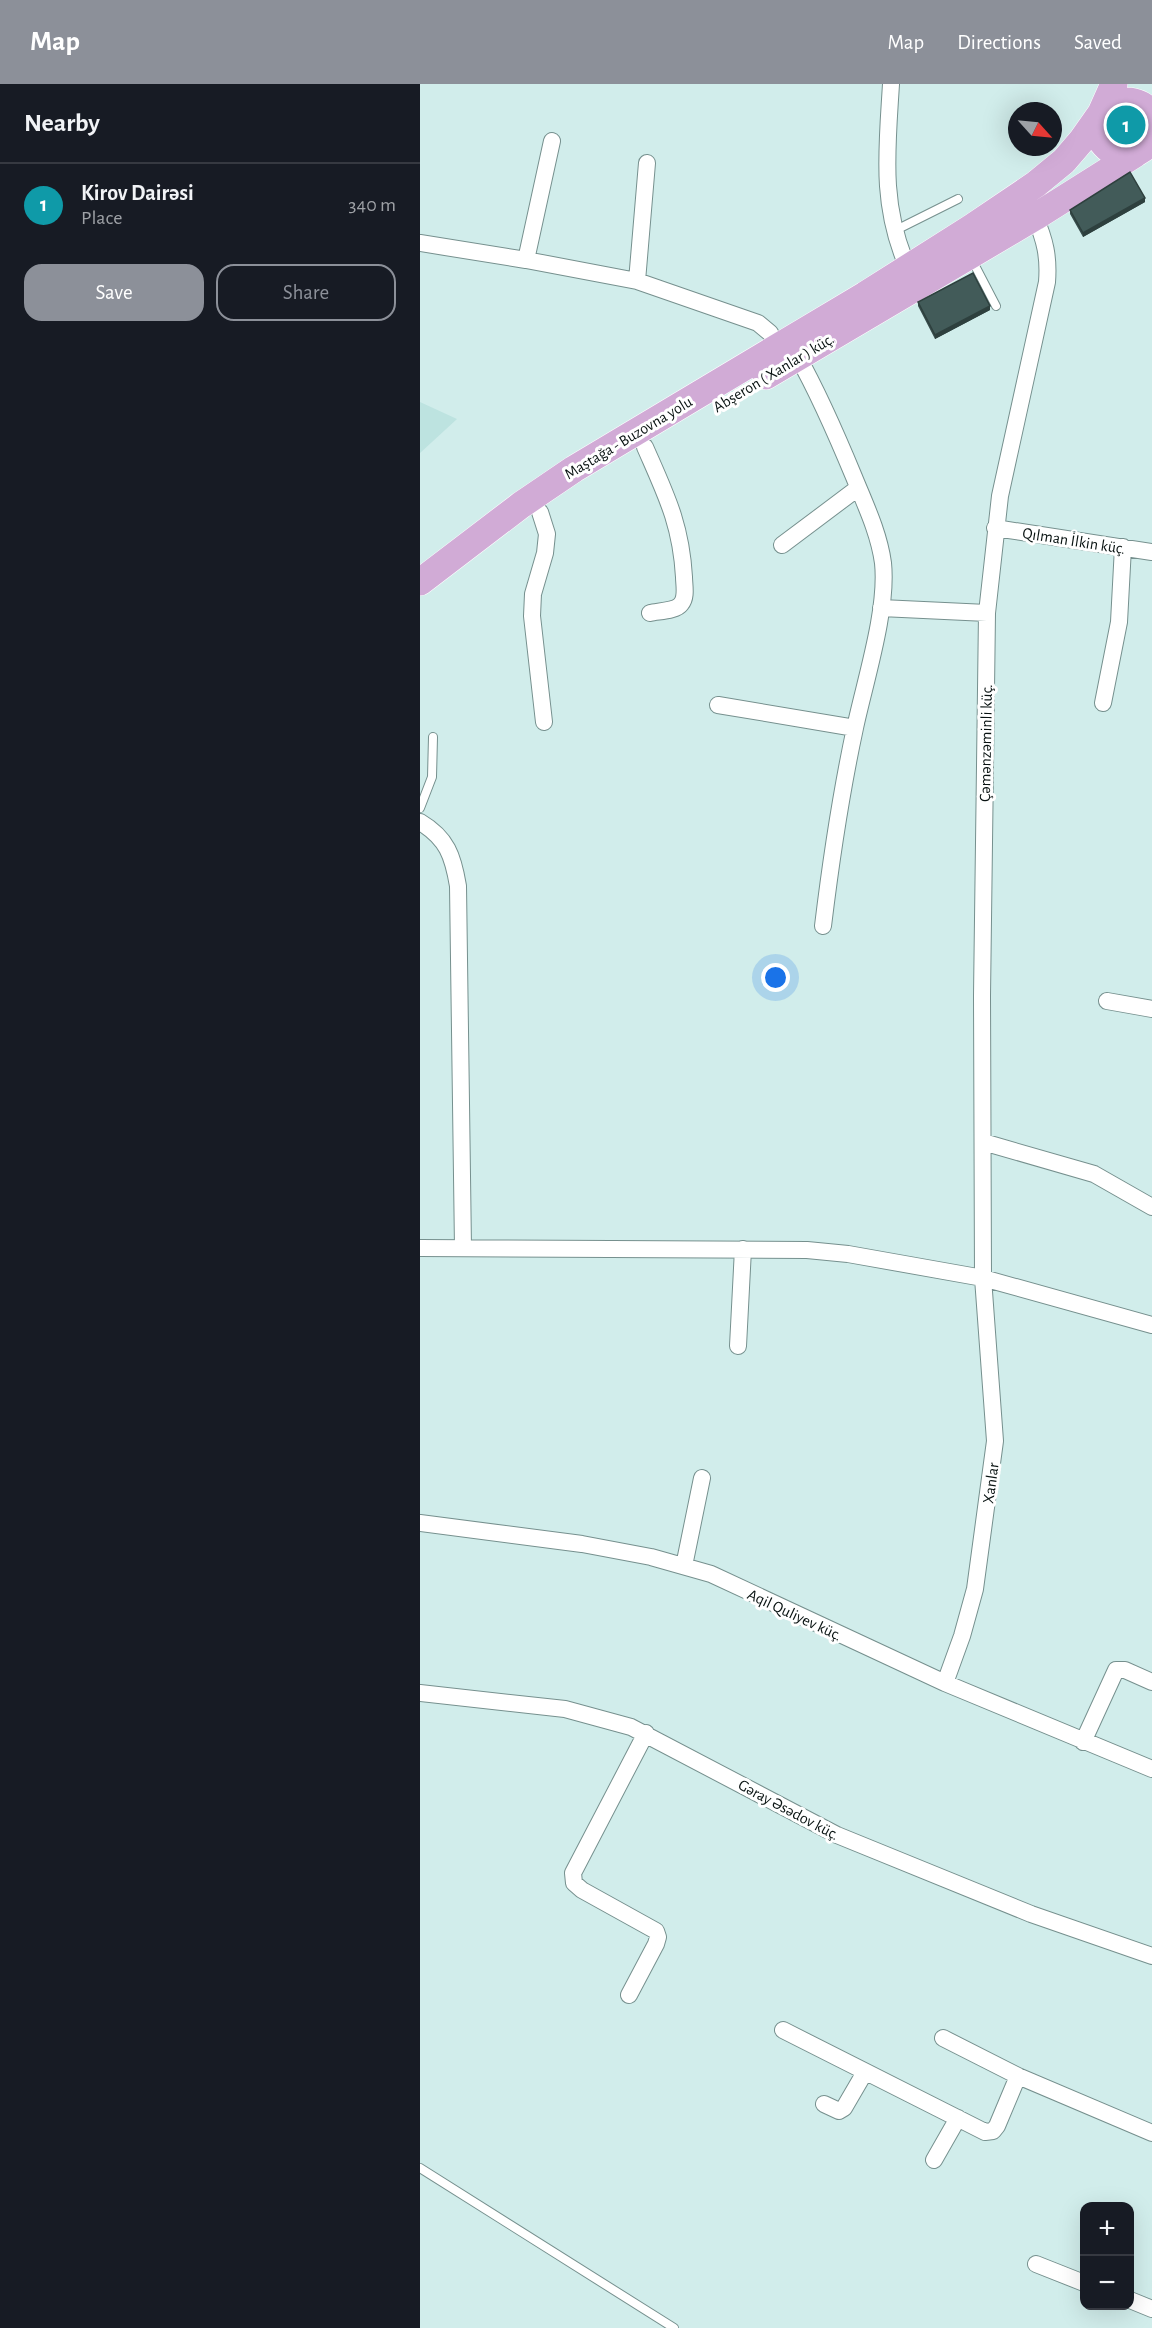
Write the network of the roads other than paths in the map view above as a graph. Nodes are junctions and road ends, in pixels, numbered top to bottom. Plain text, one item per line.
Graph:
1 (891, 84) edge
2 (1114, 84) edge
3 (1101, 113) junction
4 (1152, 116) edge
5 (552, 141) dead end
6 (1145, 151) edge
7 (647, 163) dead end
8 (958, 199) dead end
9 (1035, 217) junction
10 (894, 231) junction
11 (420, 243) edge
12 (970, 255) junction
13 (526, 260) junction
14 (908, 268) junction
15 (637, 282) junction
16 (996, 306) dead end
17 (788, 352) junction
18 (645, 447) junction
19 (858, 488) junction
20 (540, 512) junction
21 (995, 528) junction
22 (782, 545) dead end
23 (1123, 548) junction
24 (1152, 552) edge
25 (420, 582) edge
26 (420, 604) edge
27 (881, 608) junction
28 (650, 613) dead end
29 (987, 613) junction
30 (1103, 703) dead end
31 (718, 705) dead end
32 (544, 722) dead end
33 (855, 728) junction
34 (434, 738) dead end
35 (420, 808) edge
36 (420, 822) edge
37 (823, 926) dead end
38 (1107, 1001) dead end
39 (1152, 1009) edge
40 (983, 1142) junction
41 (1152, 1207) edge
42 (420, 1248) edge
43 (464, 1248) junction
44 (743, 1249) junction
45 (983, 1278) junction
46 (1152, 1325) edge
47 (738, 1346) dead end
48 (702, 1478) dead end
49 (420, 1523) edge
50 (684, 1566) junction
51 (1152, 1682) edge
52 (945, 1683) junction
53 (420, 1693) edge
54 (646, 1733) junction
55 (1083, 1742) junction
56 (1152, 1769) edge
57 (1152, 1956) edge
58 (629, 1995) dead end
59 (783, 2030) dead end
60 (944, 2038) dead end
61 (865, 2072) junction
62 (1018, 2076) junction
63 (824, 2104) dead end
64 (958, 2118) junction
65 (1152, 2133) edge
66 (934, 2160) dead end
67 (420, 2168) edge
68 (1036, 2264) dead end
69 (1080, 2281) edge
70 (1134, 2302) edge
71 (1152, 2309) edge
72 (674, 2328) edge

1 - 10 street
2 - 3 main road
3 - 4 main road
3 - 6 main road
3 - 14 main road, Maştağa - Buzovna yolu
5 - 13 street
6 - 9 main road, Abşeron ( Xanlar ) küç.
7 - 15 street
8 - 10 lane
9 - 12 main road, Abşeron ( Xanlar ) küç.
9 - 21 street, Çəmənzəminli küç.
10 - 14 street
11 - 13 street
12 - 16 lane
12 - 17 main road, Abşeron ( Xanlar ) küç.
13 - 15 street
14 - 17 main road, Maştağa - Buzovna yolu
15 - 17 street
17 - 18 main road, Abşeron ( Xanlar ) küç.
17 - 19 street
17 - 25 main road, Maştağa - Buzovna yolu
18 - 20 main road, Abşeron ( Xanlar ) küç.
18 - 28 street
19 - 22 street
19 - 27 street
20 - 26 main road, Abşeron ( Xanlar ) küç.
20 - 32 street
21 - 23 street, Qılman İlkin küç.
21 - 29 street, Çəmənzəminli küç.
23 - 24 street, Qılman İlkin küç.
23 - 30 street
27 - 29 street
27 - 33 street
29 - 40 street, Çəmənzəminli küç.
31 - 33 street
33 - 37 street
34 - 35 lane
36 - 43 street
38 - 39 street
40 - 41 street
40 - 45 street, Çəmənzəminli küç.
42 - 43 street
43 - 44 street
44 - 45 street
44 - 47 street
45 - 46 street
45 - 52 street, Xanlar
48 - 50 street
49 - 50 street, Aqil Quliyev küç.
50 - 52 street, Aqil Quliyev küç.
51 - 55 street
52 - 55 street, Aqil Quliyev küç.
53 - 54 street, Gəray Əsədov küç.
54 - 57 street, Gəray Əsədov küç.
54 - 58 street
55 - 56 street, Aqil Quliyev küç.
59 - 61 street
60 - 62 street
61 - 63 street
61 - 64 street
62 - 64 street
62 - 65 street
64 - 66 street
67 - 72 lane
68 - 69 street
70 - 71 street

